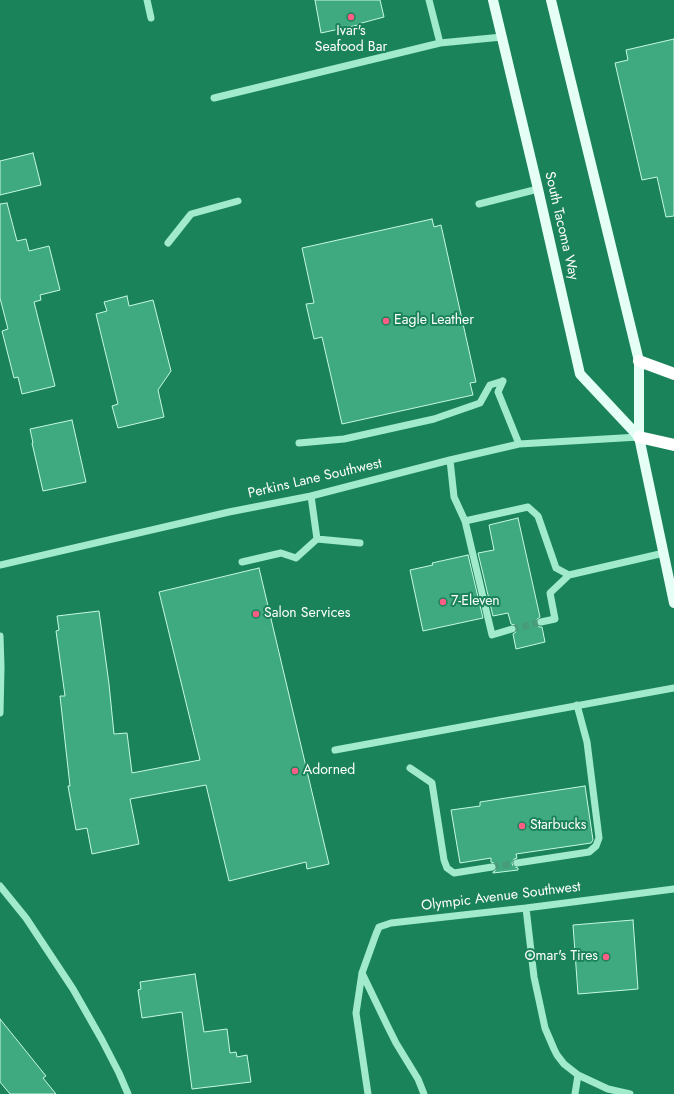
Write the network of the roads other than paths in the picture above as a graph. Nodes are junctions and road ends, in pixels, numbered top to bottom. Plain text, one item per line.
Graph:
1 (147, 0) edge
2 (429, 0) edge
3 (493, 0) edge
4 (551, 0) edge
5 (151, 18) dead end
6 (502, 37) junction
7 (440, 43) junction
8 (214, 98) dead end
9 (538, 189) junction
10 (238, 201) dead end
11 (479, 204) dead end
12 (168, 243) dead end
13 (639, 361) junction
14 (674, 374) edge
15 (639, 437) junction
16 (674, 438) edge
17 (299, 443) dead end
18 (519, 444) junction
19 (674, 445) edge
20 (450, 460) junction
21 (311, 496) junction
22 (465, 521) junction
23 (317, 539) junction
24 (360, 543) dead end
25 (664, 553) junction
26 (242, 562) dead end
27 (0, 565) edge
28 (569, 575) junction
29 (674, 602) edge
30 (541, 622) tunnel mouth
31 (512, 629) tunnel mouth
32 (0, 636) edge
33 (674, 688) edge
34 (577, 705) junction
35 (0, 712) edge
36 (335, 750) dead end
37 (410, 768) dead end
38 (518, 863) tunnel mouth
39 (492, 867) tunnel mouth
40 (0, 886) edge
41 (674, 889) edge
42 (526, 908) junction
43 (362, 973) junction
44 (578, 1075) junction
45 (128, 1094) edge
46 (368, 1094) edge
47 (424, 1094) edge
48 (575, 1094) edge
49 (630, 1094) edge

1 - 5 street
2 - 7 street
3 - 6 main road, South Tacoma Way
4 - 13 main road
6 - 7 street
6 - 9 main road, South Tacoma Way
7 - 8 street
9 - 11 street
9 - 15 main road, South Tacoma Way
10 - 12 street
13 - 14 highway
13 - 15 main road
15 - 16 highway
15 - 18 street, Perkins Lane Southwest
15 - 19 highway
15 - 25 main road
17 - 18 street
18 - 20 street, Perkins Lane Southwest
20 - 21 street, Perkins Lane Southwest
20 - 22 street
21 - 23 street
21 - 27 street, Perkins Lane Southwest
22 - 28 street
22 - 31 street
23 - 24 street
23 - 26 street
25 - 28 street
25 - 29 main road
28 - 30 street
32 - 35 street
33 - 34 street
34 - 36 street
34 - 38 street
37 - 39 street
40 - 45 street
41 - 42 street, Olympic Avenue Southwest
42 - 43 street, Olympic Avenue Southwest
42 - 44 street
43 - 46 street
43 - 47 street
44 - 48 street
44 - 49 street

